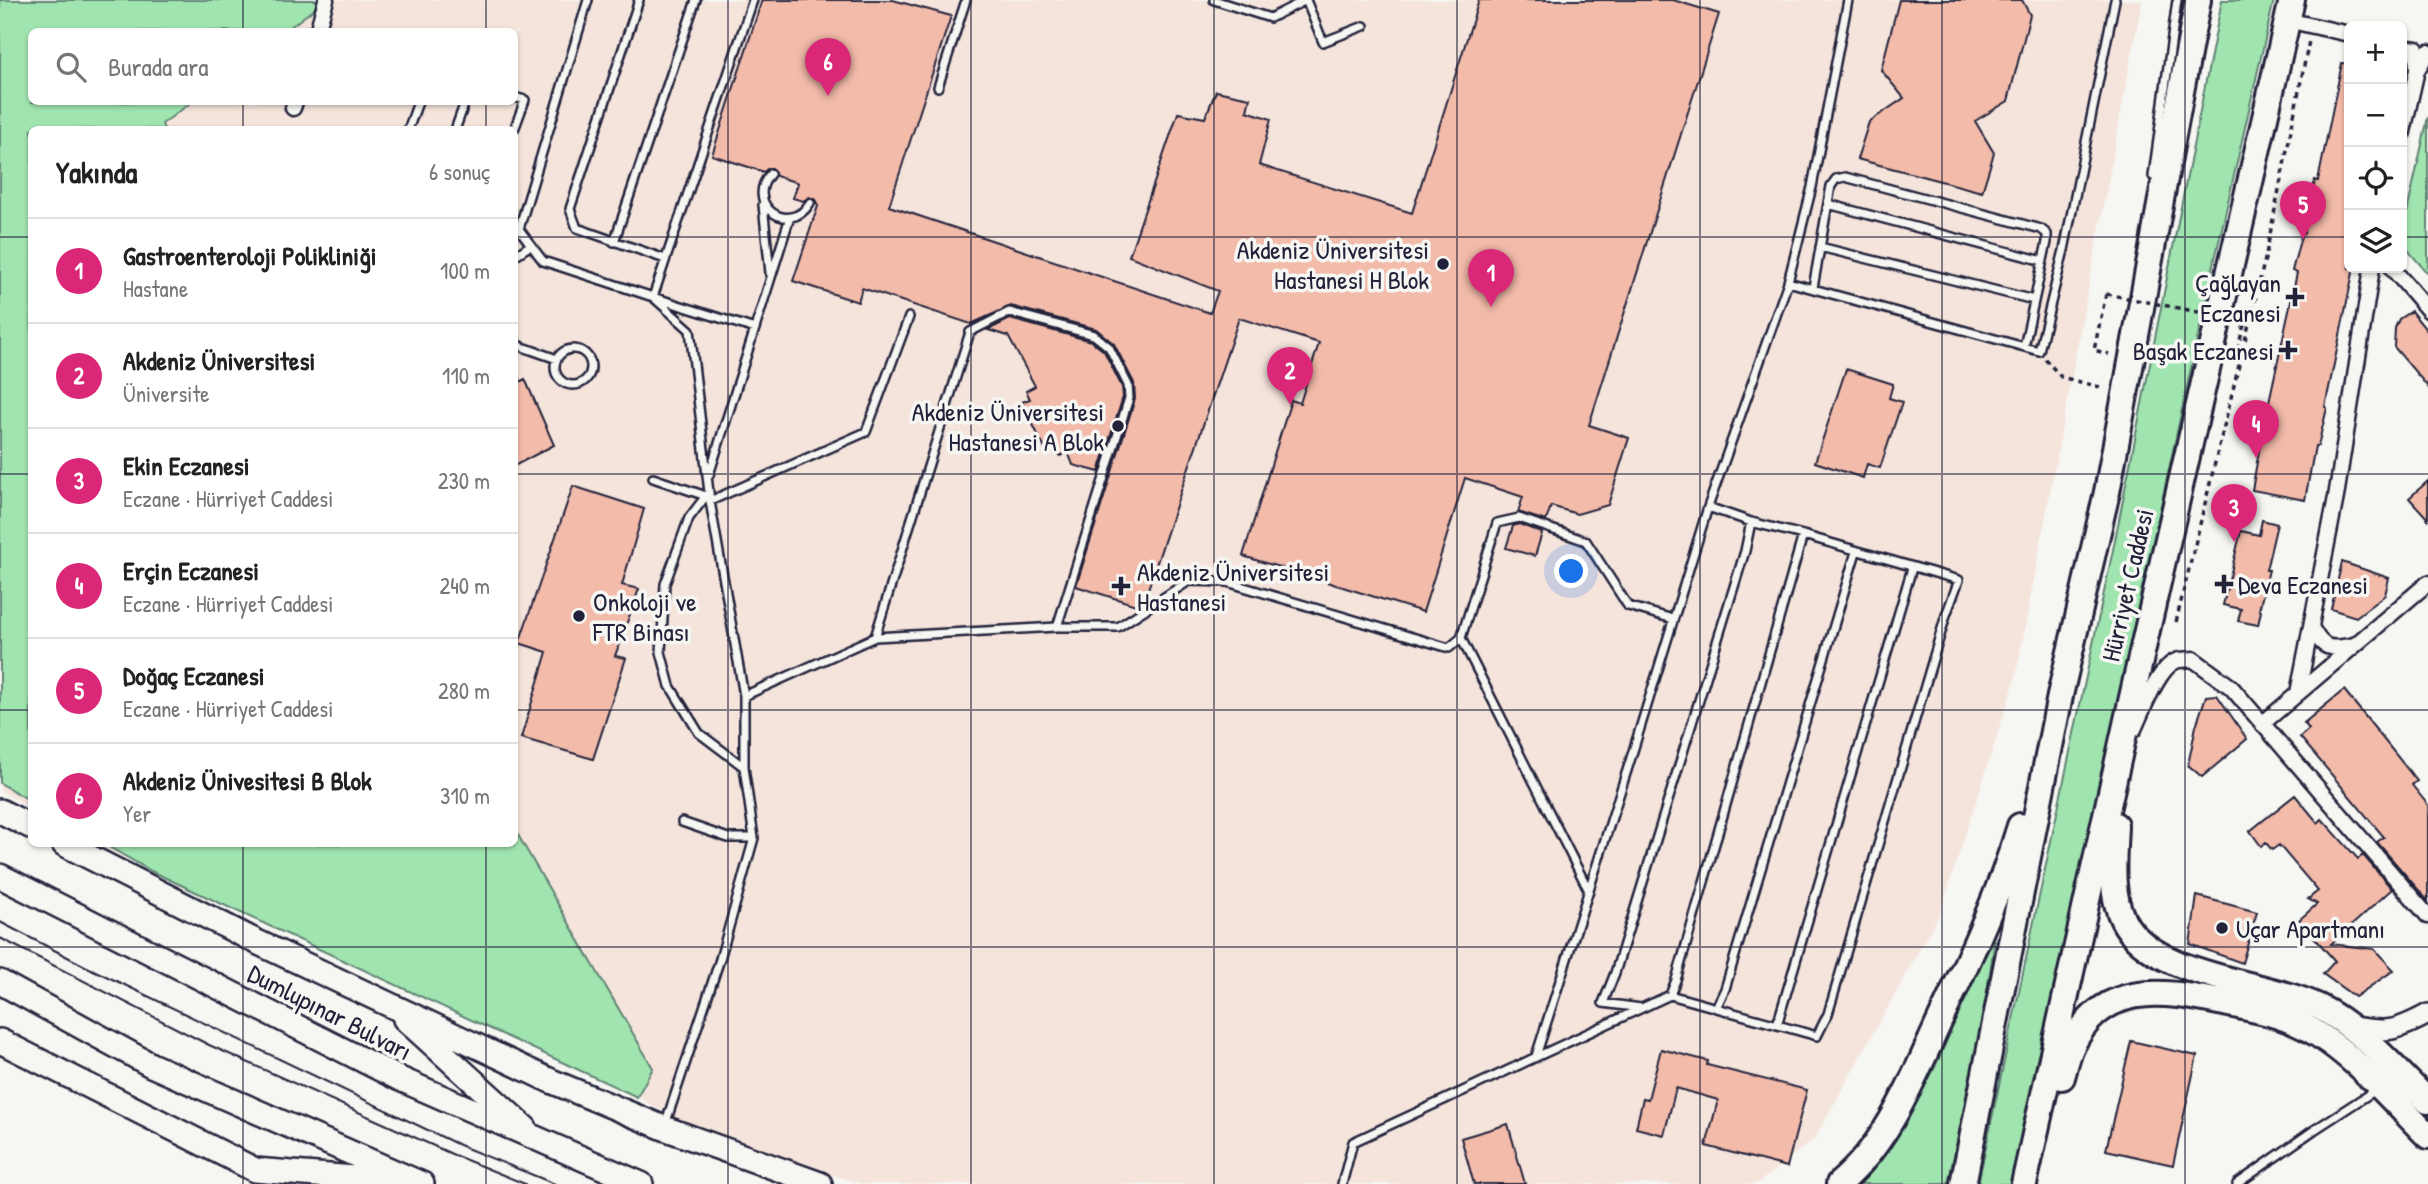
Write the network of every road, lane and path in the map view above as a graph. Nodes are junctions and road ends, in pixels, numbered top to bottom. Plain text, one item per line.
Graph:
1 (326, 0) edge
2 (588, 0) edge
3 (639, 0) edge
4 (696, 0) edge
5 (753, 0) edge
6 (966, 0) edge
7 (1214, 0) edge
8 (1306, 0) edge
9 (1848, 0) edge
10 (2115, 0) edge
11 (2177, 0) edge
12 (2198, 0) edge
13 (2214, 0) edge
14 (2286, 6) edge
15 (2312, 25) junction
16 (1364, 26) dead end
17 (318, 28) edge
18 (2344, 33) edge
19 (2407, 48) edge
20 (2428, 52) edge
21 (2417, 70) junction
22 (938, 87) dead end
23 (518, 98) edge
24 (417, 105) edge
25 (464, 105) edge
26 (2407, 114) edge
27 (409, 126) edge
28 (456, 126) edge
29 (515, 126) edge
30 (770, 174) dead end
31 (2152, 183) dead end
32 (763, 200) junction
33 (810, 203) dead end
34 (1828, 204) junction
35 (790, 217) junction
36 (2149, 220) dead end
37 (614, 242) junction
38 (531, 245) junction
39 (1820, 247) junction
40 (518, 253) edge
41 (665, 259) junction
42 (2042, 261) junction
43 (2371, 273) edge
44 (2396, 273) edge
45 (771, 277) junction
46 (1788, 282) junction
47 (2145, 286) junction
48 (1813, 288) junction
49 (653, 297) junction
50 (2034, 300) junction
51 (2428, 310) edge
52 (909, 317) dead end
53 (755, 329) junction
54 (518, 345) edge
55 (2024, 347) junction
56 (2039, 351) junction
57 (2109, 354) dead end
58 (558, 359) junction
59 (2235, 359) dead end
60 (2100, 387) dead end
61 (653, 478) dead end
62 (707, 479) junction
63 (2107, 492) junction
64 (708, 496) junction
65 (1708, 507) junction
66 (1751, 522) junction
67 (1803, 535) junction
68 (1856, 552) junction
69 (1912, 568) junction
70 (2428, 583) edge
71 (1674, 619) junction
72 (2176, 622) dead end
73 (1057, 627) junction
74 (2311, 627) junction
75 (875, 637) junction
76 (1461, 638) junction
77 (2356, 645) junction
78 (2061, 691) junction
79 (2298, 693) junction
80 (744, 696) junction
81 (2262, 724) junction
82 (744, 767) junction
83 (2117, 769) junction
84 (0, 811) edge
85 (682, 822) dead end
86 (28, 825) edge
87 (754, 838) junction
88 (70, 847) edge
89 (0, 876) edge
90 (1589, 891) junction
91 (2428, 916) edge
92 (0, 982) edge
93 (1670, 995) junction
94 (386, 1001) junction
95 (1641, 1008) junction
96 (1716, 1008) junction
97 (2428, 1014) edge
98 (1777, 1025) junction
99 (2348, 1025) junction
100 (0, 1041) edge
101 (1536, 1056) junction
102 (2380, 1087) junction
103 (2428, 1101) edge
104 (664, 1128) junction
105 (2428, 1136) edge
106 (540, 1142) junction
107 (255, 1170) junction
108 (287, 1184) edge
109 (383, 1184) edge
110 (422, 1184) edge
111 (641, 1184) edge
112 (820, 1184) edge
113 (1342, 1184) edge
114 (1839, 1184) edge
115 (1964, 1184) edge
116 (2026, 1184) edge
117 (2237, 1184) edge

1 - 17 street
2 - 38 lane
3 - 37 lane
4 - 37 lane
5 - 41 lane
6 - 22 lane
7 - 8 lane
8 - 16 lane
9 - 46 lane
10 - 56 lane
11 - 31 lane
12 - 47 highway, Hürriyet Caddesi
13 - 63 highway
14 - 15 street
14 - 83 highway, Hürriyet Caddesi
15 - 18 street
15 - 72 path
19 - 21 street
20 - 21 street
21 - 26 street
23 - 29 lane
24 - 27 lane
25 - 28 lane
30 - 32 lane
32 - 35 lane
32 - 45 lane
33 - 35 lane
34 - 39 lane
34 - 42 lane
34 - 42 lane
35 - 45 lane
36 - 47 lane
37 - 41 lane
38 - 40 lane
38 - 49 lane
39 - 48 lane
39 - 50 lane
41 - 49 lane
42 - 50 lane
43 - 74 street
44 - 51 street
45 - 53 lane
46 - 48 lane
46 - 65 lane
47 - 63 highway, Hürriyet Caddesi
48 - 55 lane
49 - 53 lane
49 - 62 lane
50 - 55 lane
52 - 64 lane
53 - 62 lane
54 - 58 lane
55 - 56 lane
56 - 60 path
57 - 59 path, bridge
58 - 58 lane
61 - 64 lane
62 - 64 lane
63 - 78 highway, Hürriyet Caddesi
64 - 80 lane
64 - 82 lane
65 - 66 lane
65 - 71 lane
66 - 67 lane
66 - 95 lane
67 - 68 lane
67 - 93 lane
68 - 69 lane
68 - 96 lane
69 - 98 lane
69 - 98 lane
70 - 77 street
71 - 76 lane
71 - 90 lane
73 - 75 lane
73 - 75 lane
73 - 76 lane
74 - 77 street
74 - 79 street
75 - 80 lane
76 - 90 lane
77 - 79 street
78 - 114 highway
78 - 115 highway, Hürriyet Caddesi
79 - 81 street
80 - 82 lane
81 - 83 street
81 - 91 street
82 - 87 lane
83 - 99 highway
83 - 116 highway, Hürriyet Caddesi
84 - 86 main road
85 - 87 lane
87 - 104 lane
88 - 94 main road
89 - 106 main road, Dumlupınar Bulvarı
90 - 101 lane
92 - 110 main road
93 - 95 lane
93 - 96 lane
94 - 104 main road
94 - 106 main road
95 - 101 lane
96 - 98 lane
97 - 99 street
99 - 103 highway
100 - 107 main road
101 - 113 lane
102 - 105 highway
102 - 116 highway
102 - 117 lane
104 - 112 main road
106 - 111 main road, Dumlupınar Bulvarı
107 - 108 street
107 - 109 main road

